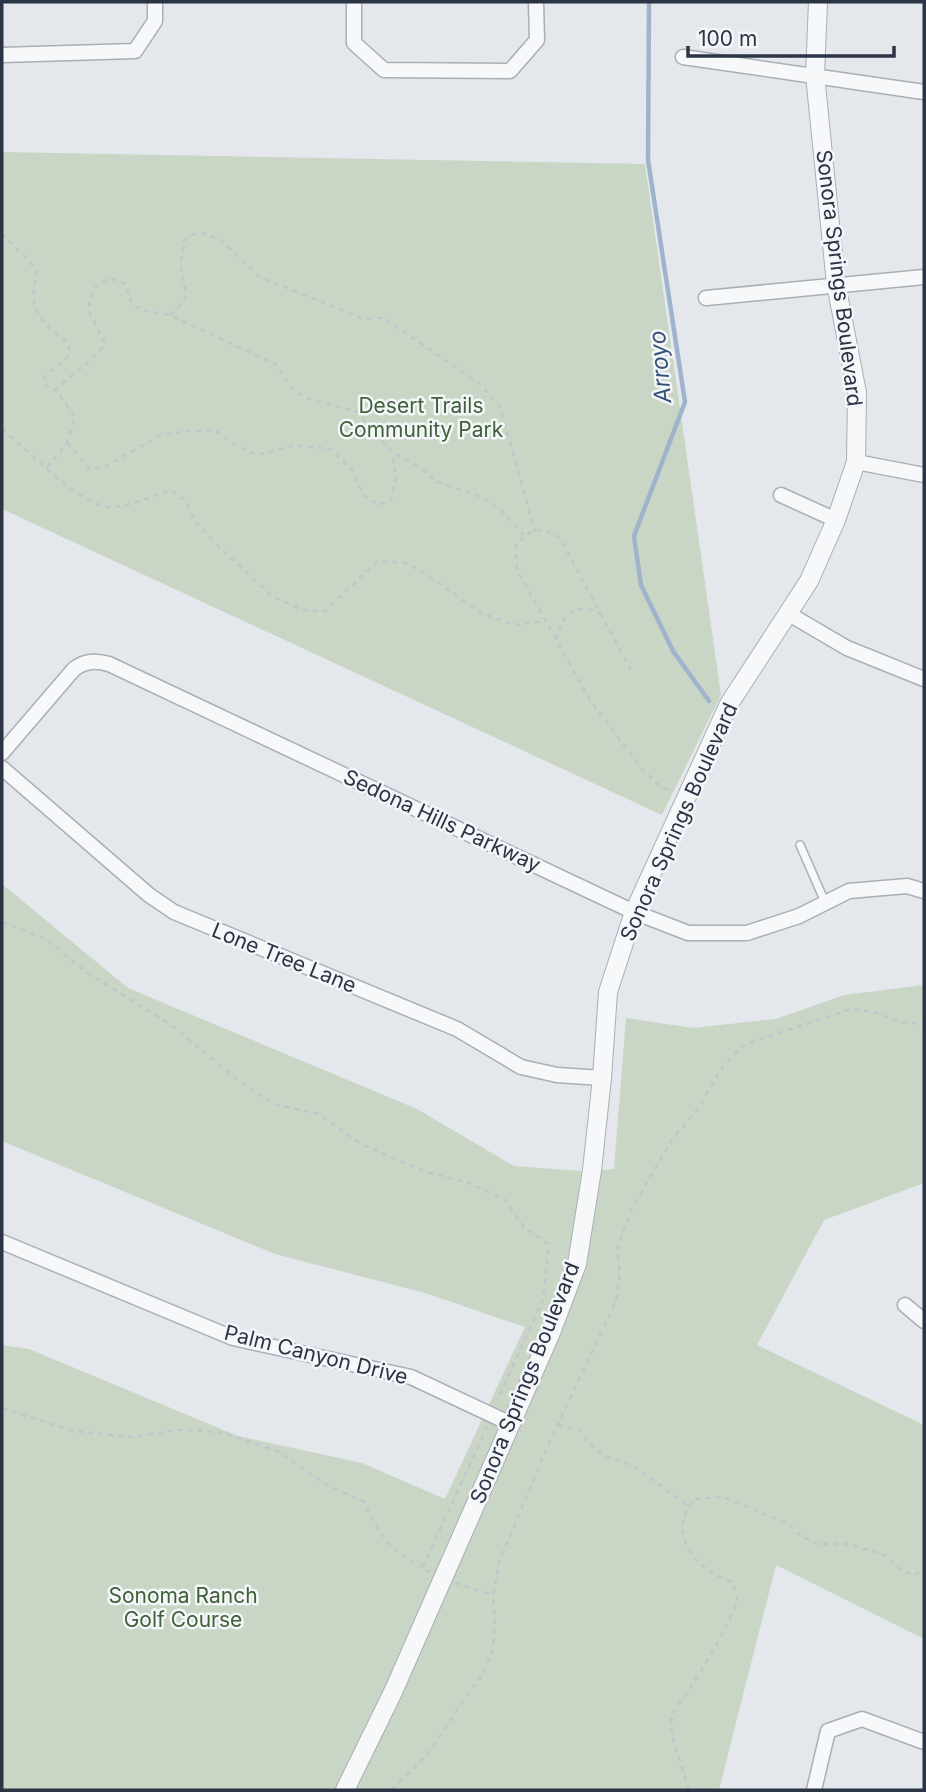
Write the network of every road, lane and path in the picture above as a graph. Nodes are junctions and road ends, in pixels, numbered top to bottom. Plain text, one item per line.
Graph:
1 (155, 2) edge
2 (354, 2) edge
3 (536, 2) edge
4 (818, 2) edge
5 (2, 55) edge
6 (683, 57) dead end
7 (815, 75) junction
8 (924, 92) edge
9 (2, 233) edge
10 (924, 278) edge
11 (836, 285) junction
12 (706, 298) dead end
13 (170, 315) junction
14 (56, 390) junction
15 (2, 429) edge
16 (67, 443) junction
17 (392, 452) junction
18 (856, 462) junction
19 (47, 467) junction
20 (924, 475) edge
21 (781, 495) dead end
22 (836, 520) junction
23 (536, 531) junction
24 (524, 535) junction
25 (600, 613) junction
26 (789, 614) junction
27 (546, 621) junction
28 (556, 640) junction
29 (631, 670) dead end
30 (924, 679) edge
31 (2, 753) edge
32 (2, 768) edge
33 (685, 799) junction
34 (800, 845) dead end
35 (924, 891) edge
36 (825, 902) junction
37 (634, 912) junction
38 (2, 922) edge
39 (924, 1024) edge
40 (602, 1078) junction
41 (2, 1242) edge
42 (905, 1305) dead end
43 (924, 1321) edge
44 (2, 1408) edge
45 (492, 1414) junction
46 (511, 1424) junction
47 (558, 1425) junction
48 (690, 1507) junction
49 (422, 1568) junction
50 (924, 1570) edge
51 (442, 1578) junction
52 (493, 1595) junction
53 (924, 1742) edge
54 (345, 1790) edge
55 (392, 1790) edge
56 (689, 1790) edge
57 (814, 1790) edge

1 - 5 street
2 - 3 street
4 - 7 street, Sonora Springs Boulevard
6 - 7 street
7 - 8 street
7 - 11 street, Sonora Springs Boulevard
9 - 14 path
10 - 11 street
11 - 12 street
11 - 18 street, Sonora Springs Boulevard
13 - 14 path
13 - 17 path
13 - 23 path
14 - 16 path
15 - 19 path
16 - 17 path
16 - 19 path
17 - 24 path
18 - 20 street
18 - 22 street, Sonora Springs Boulevard
19 - 27 path
21 - 22 street
22 - 26 street, Sonora Springs Boulevard
23 - 24 path
23 - 25 path
24 - 27 path
25 - 28 path
25 - 29 path
26 - 30 street
26 - 33 street, Sonora Springs Boulevard
27 - 28 path
28 - 33 path
31 - 37 street, Sedona Hills Parkway
32 - 40 street, Lone Tree Lane
33 - 37 street, Sonora Springs Boulevard
34 - 36 lane
35 - 36 street, Sedona Hills Parkway
36 - 37 street, Sedona Hills Parkway
37 - 40 street, Sonora Springs Boulevard
38 - 45 path
39 - 47 path
40 - 46 street, Sonora Springs Boulevard
41 - 45 street, Palm Canyon Drive
42 - 43 street
44 - 49 path
45 - 46 street, Palm Canyon Drive
45 - 49 path
46 - 51 street, Sonora Springs Boulevard
47 - 48 path
47 - 52 path
48 - 50 path
48 - 56 path
49 - 51 path
51 - 52 path
51 - 54 street, Sonora Springs Boulevard
52 - 55 path
53 - 57 street

